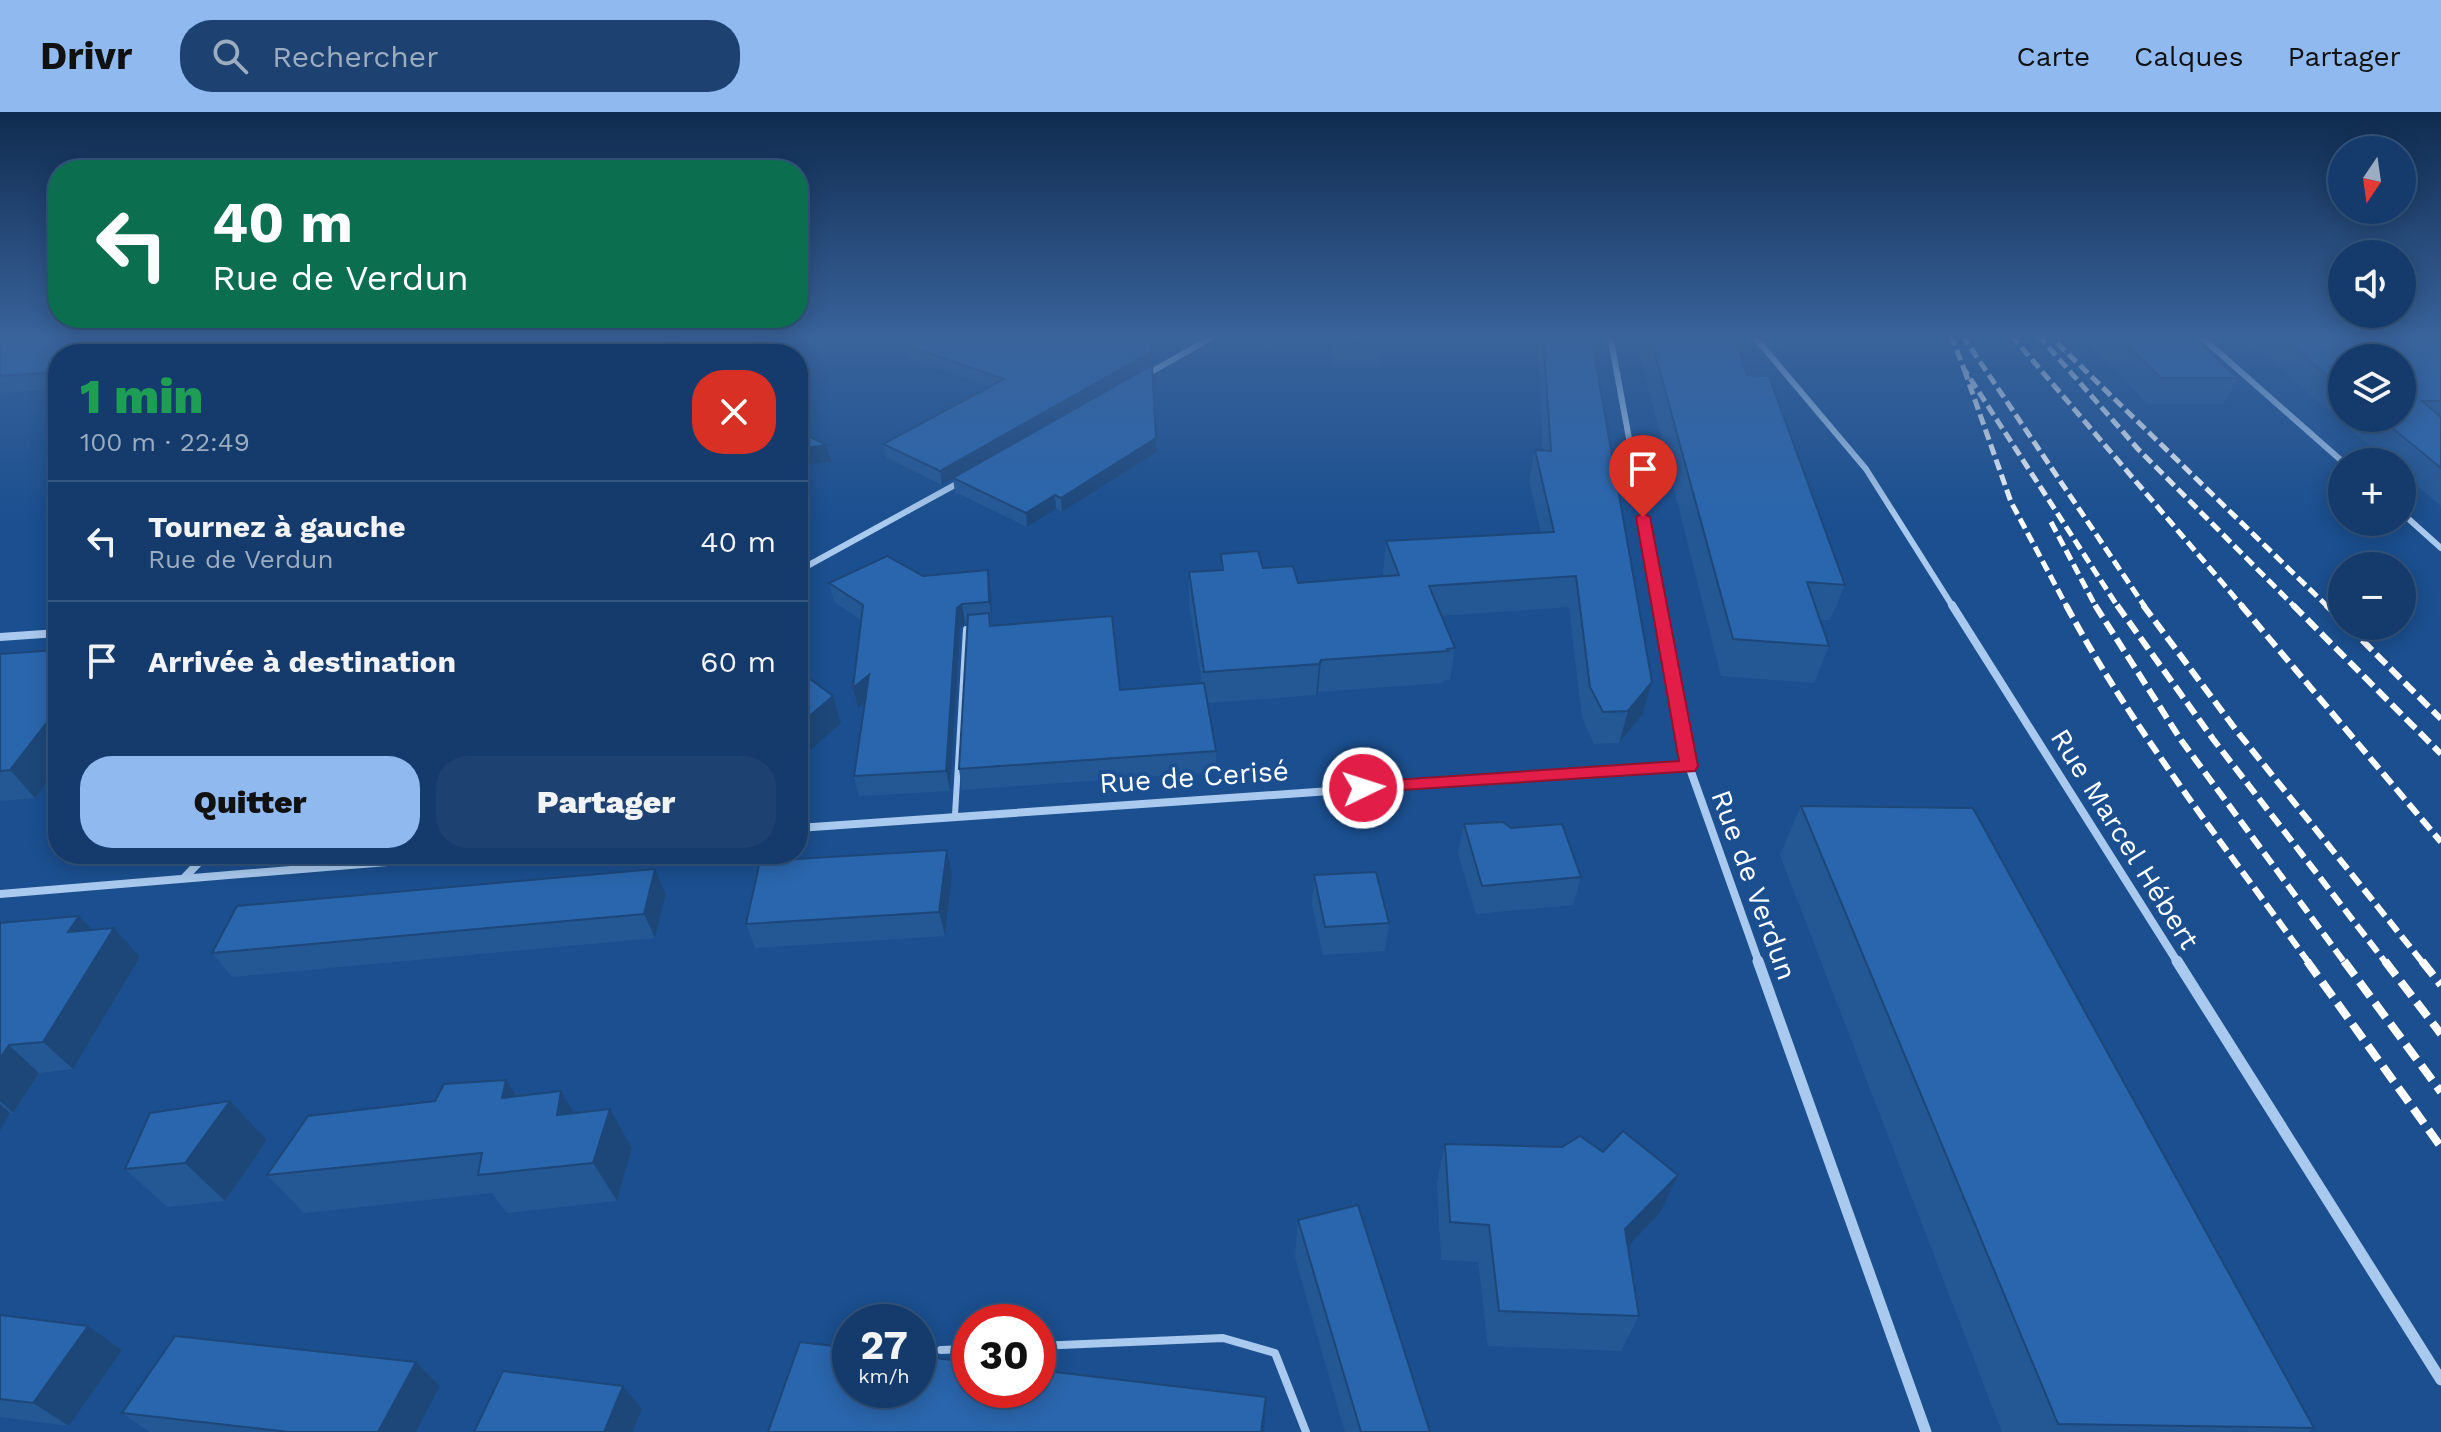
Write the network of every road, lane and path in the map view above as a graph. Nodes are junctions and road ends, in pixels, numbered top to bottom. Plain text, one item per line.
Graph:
1 (1621, 397) edge
2 (1805, 397) edge
3 (2269, 397) edge
4 (2328, 449) edge
5 (976, 473) edge
6 (2416, 526) edge
7 (2441, 548) edge
8 (808, 565) edge
9 (981, 628) edge
10 (48, 634) edge
11 (0, 637) edge
12 (1689, 766) junction
13 (955, 815) junction
14 (808, 827) edge
15 (198, 864) edge
16 (364, 864) edge
17 (184, 879) junction
18 (0, 894) edge
19 (1056, 1345) edge
20 (941, 1350) dead end
21 (952, 1350) edge
22 (2441, 1380) edge
23 (1306, 1432) edge
24 (1926, 1432) edge

1 - 12 street, Rue de Verdun
2 - 22 street, Rue Marcel Hébert
3 - 4 street
5 - 8 street
6 - 7 street
9 - 13 lane
10 - 11 street
12 - 13 street, Rue de Cerisé
12 - 24 street, Rue de Verdun
13 - 14 street, Rue de Cerisé
15 - 17 street
16 - 17 street
17 - 18 street
19 - 23 lane
20 - 21 lane

